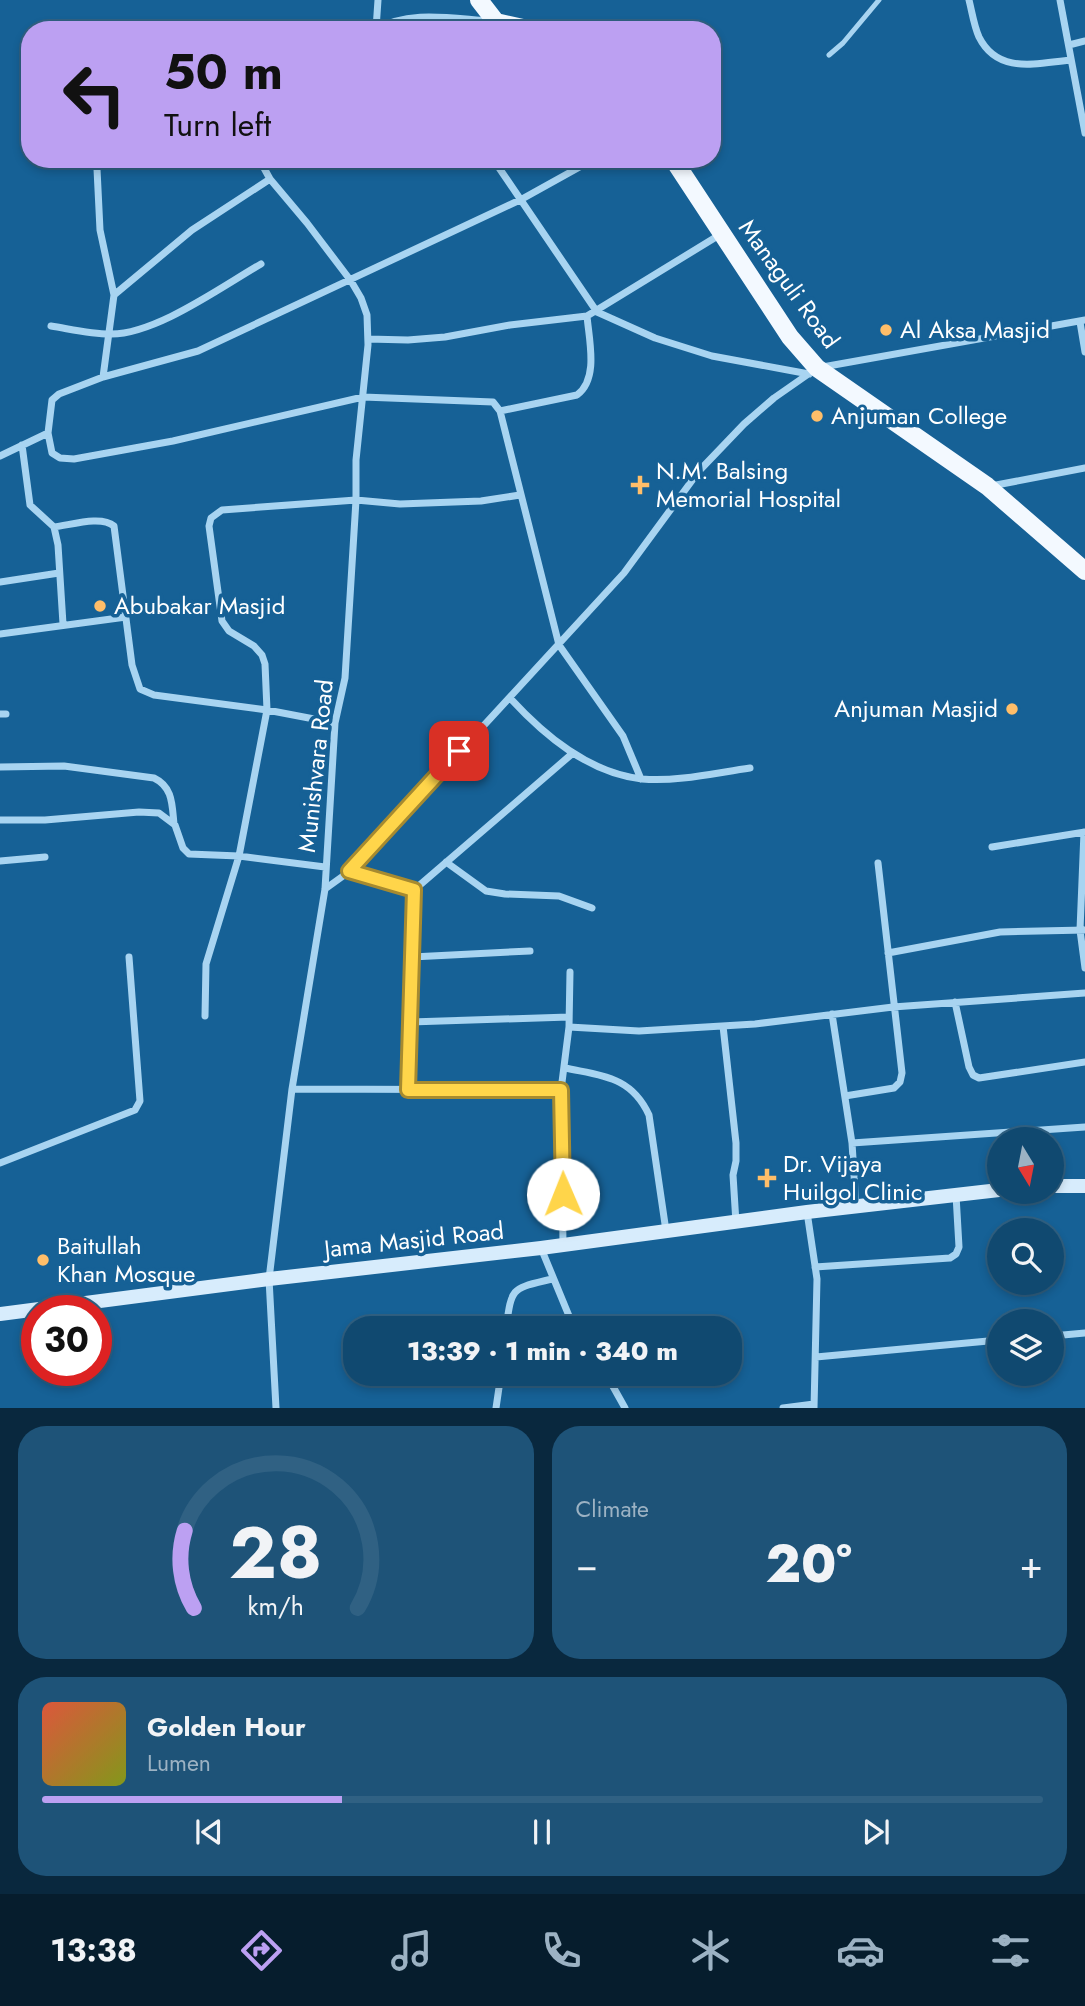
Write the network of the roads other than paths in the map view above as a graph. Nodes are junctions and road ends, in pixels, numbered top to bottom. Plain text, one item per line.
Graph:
1 (378, 0) edge
2 (479, 0) edge
3 (879, 0) edge
4 (970, 0) edge
5 (1060, 0) edge
6 (377, 21) edge
7 (391, 21) edge
8 (481, 21) edge
9 (495, 21) edge
10 (1085, 41) edge
11 (1069, 46) junction
12 (829, 55) dead end
13 (1071, 60) junction
14 (1085, 133) edge
15 (264, 168) edge
16 (500, 168) edge
17 (578, 168) edge
18 (679, 168) edge
19 (97, 169) dead end
20 (270, 179) junction
21 (522, 199) junction
22 (722, 233) junction
23 (261, 264) dead end
24 (351, 281) junction
25 (114, 295) junction
26 (597, 312) junction
27 (587, 316) junction
28 (1083, 321) edge
29 (51, 326) dead end
30 (111, 334) junction
31 (368, 339) junction
32 (1085, 352) edge
33 (813, 371) junction
34 (103, 377) junction
35 (363, 397) junction
36 (500, 411) junction
37 (48, 433) junction
38 (22, 445) junction
39 (0, 456) edge
40 (1085, 468) edge
41 (987, 486) junction
42 (520, 495) junction
43 (356, 500) junction
44 (54, 527) junction
45 (1085, 571) edge
46 (59, 573) junction
47 (0, 582) edge
48 (126, 617) junction
49 (63, 624) junction
50 (0, 634) edge
51 (559, 645) junction
52 (510, 698) junction
53 (267, 710) junction
54 (335, 723) junction
55 (573, 753) junction
56 (0, 767) edge
57 (750, 768) dead end
58 (641, 779) junction
59 (0, 820) edge
60 (175, 825) junction
61 (1085, 832) edge
62 (992, 847) dead end
63 (239, 856) junction
64 (45, 857) dead end
65 (0, 861) edge
66 (446, 862) junction
67 (878, 863) dead end
68 (325, 867) junction
69 (349, 871) junction
70 (325, 889) junction
71 (414, 890) junction
72 (592, 908) dead end
73 (1082, 930) edge
74 (530, 951) dead end
75 (888, 953) junction
76 (129, 957) dead end
77 (412, 957) junction
78 (1085, 968) edge
79 (569, 972) dead end
80 (1085, 993) edge
81 (955, 1002) junction
82 (893, 1007) junction
83 (832, 1014) junction
84 (205, 1016) dead end
85 (569, 1017) junction
86 (410, 1022) junction
87 (723, 1026) junction
88 (569, 1027) junction
89 (1085, 1062) edge
90 (565, 1068) junction
91 (292, 1089) junction
92 (408, 1090) junction
93 (561, 1090) junction
94 (845, 1096) junction
95 (1085, 1127) edge
96 (852, 1143) junction
97 (0, 1163) edge
98 (1064, 1186) edge
99 (1085, 1186) edge
100 (987, 1191) edge
101 (956, 1195) junction
102 (856, 1206) junction
103 (807, 1212) junction
104 (736, 1223) junction
105 (666, 1231) junction
106 (563, 1245) junction
107 (541, 1248) junction
108 (815, 1267) junction
109 (269, 1279) junction
110 (552, 1279) junction
111 (0, 1314) edge
112 (508, 1316) edge
113 (568, 1316) edge
114 (1085, 1333) edge
115 (1064, 1335) edge
116 (987, 1341) edge
117 (816, 1357) junction
118 (499, 1386) edge
119 (613, 1386) edge
120 (814, 1406) edge
121 (276, 1408) edge
122 (496, 1408) edge
123 (625, 1408) edge
124 (783, 1408) edge

1 - 6 street
2 - 9 main road
3 - 12 lane
4 - 13 street
5 - 11 street
7 - 8 street
10 - 11 street
11 - 13 street
13 - 14 street
15 - 20 street, Munishvara Road
16 - 21 street
17 - 21 street
18 - 22 main road, Managuli Road
19 - 25 street
20 - 24 street, Munishvara Road
20 - 25 street
21 - 24 street
21 - 26 street
22 - 26 street
22 - 33 main road, Managuli Road
23 - 30 street
24 - 31 street, Munishvara Road
24 - 34 street
25 - 30 street
26 - 27 street
26 - 33 street
27 - 31 street
27 - 36 street
28 - 32 street
28 - 33 street
29 - 30 street
30 - 34 street
31 - 35 street, Munishvara Road
33 - 41 main road, Managuli Road
33 - 51 street
34 - 37 street
35 - 36 street
35 - 37 street
35 - 43 street, Munishvara Road
36 - 42 street
37 - 38 street
38 - 39 street
38 - 44 street
40 - 41 street
41 - 45 main road, Managuli Road
42 - 43 street
42 - 51 street
43 - 53 street
43 - 54 street, Munishvara Road
44 - 46 street
44 - 48 street
46 - 47 street
46 - 49 street
48 - 49 street
48 - 53 street
49 - 50 street
51 - 52 street
51 - 58 street
52 - 55 street
52 - 69 street
53 - 54 street
53 - 63 street
54 - 68 street, Munishvara Road
55 - 58 street
55 - 66 street
56 - 60 street
57 - 58 street
59 - 60 street
60 - 63 street
61 - 62 street
61 - 73 street
63 - 68 street
63 - 84 street
64 - 65 street
66 - 71 street
66 - 72 street
67 - 75 street
68 - 70 street, Munishvara Road
69 - 70 street
69 - 71 street
70 - 91 street, Munishvara Road
71 - 77 street
73 - 75 street
73 - 78 street
74 - 77 street
75 - 82 street
76 - 97 street
77 - 86 street
79 - 85 street
80 - 81 street
81 - 82 street
81 - 89 street
82 - 83 street
82 - 94 street
83 - 87 street
83 - 94 street
85 - 86 street
85 - 88 street
86 - 92 street
87 - 88 street
87 - 104 street
88 - 90 street
90 - 93 street
90 - 105 street
91 - 92 street
91 - 109 street, Munishvara Road
92 - 93 street
93 - 106 street
94 - 96 street
95 - 96 street
96 - 102 street
98 - 99 street
100 - 101 street, Jama Masjid Road
101 - 102 street, Jama Masjid Road
101 - 108 street
102 - 103 street, Jama Masjid Road
103 - 104 street, Jama Masjid Road
103 - 108 street
104 - 105 street, Jama Masjid Road
105 - 106 street, Jama Masjid Road
106 - 107 street, Jama Masjid Road
107 - 109 street, Jama Masjid Road
107 - 110 street
108 - 117 street
109 - 111 street, Jama Masjid Road
109 - 121 street, Munishvara Road
110 - 112 street
110 - 113 street
114 - 115 street
116 - 117 street
117 - 120 street
118 - 122 street
119 - 123 street
120 - 124 street

